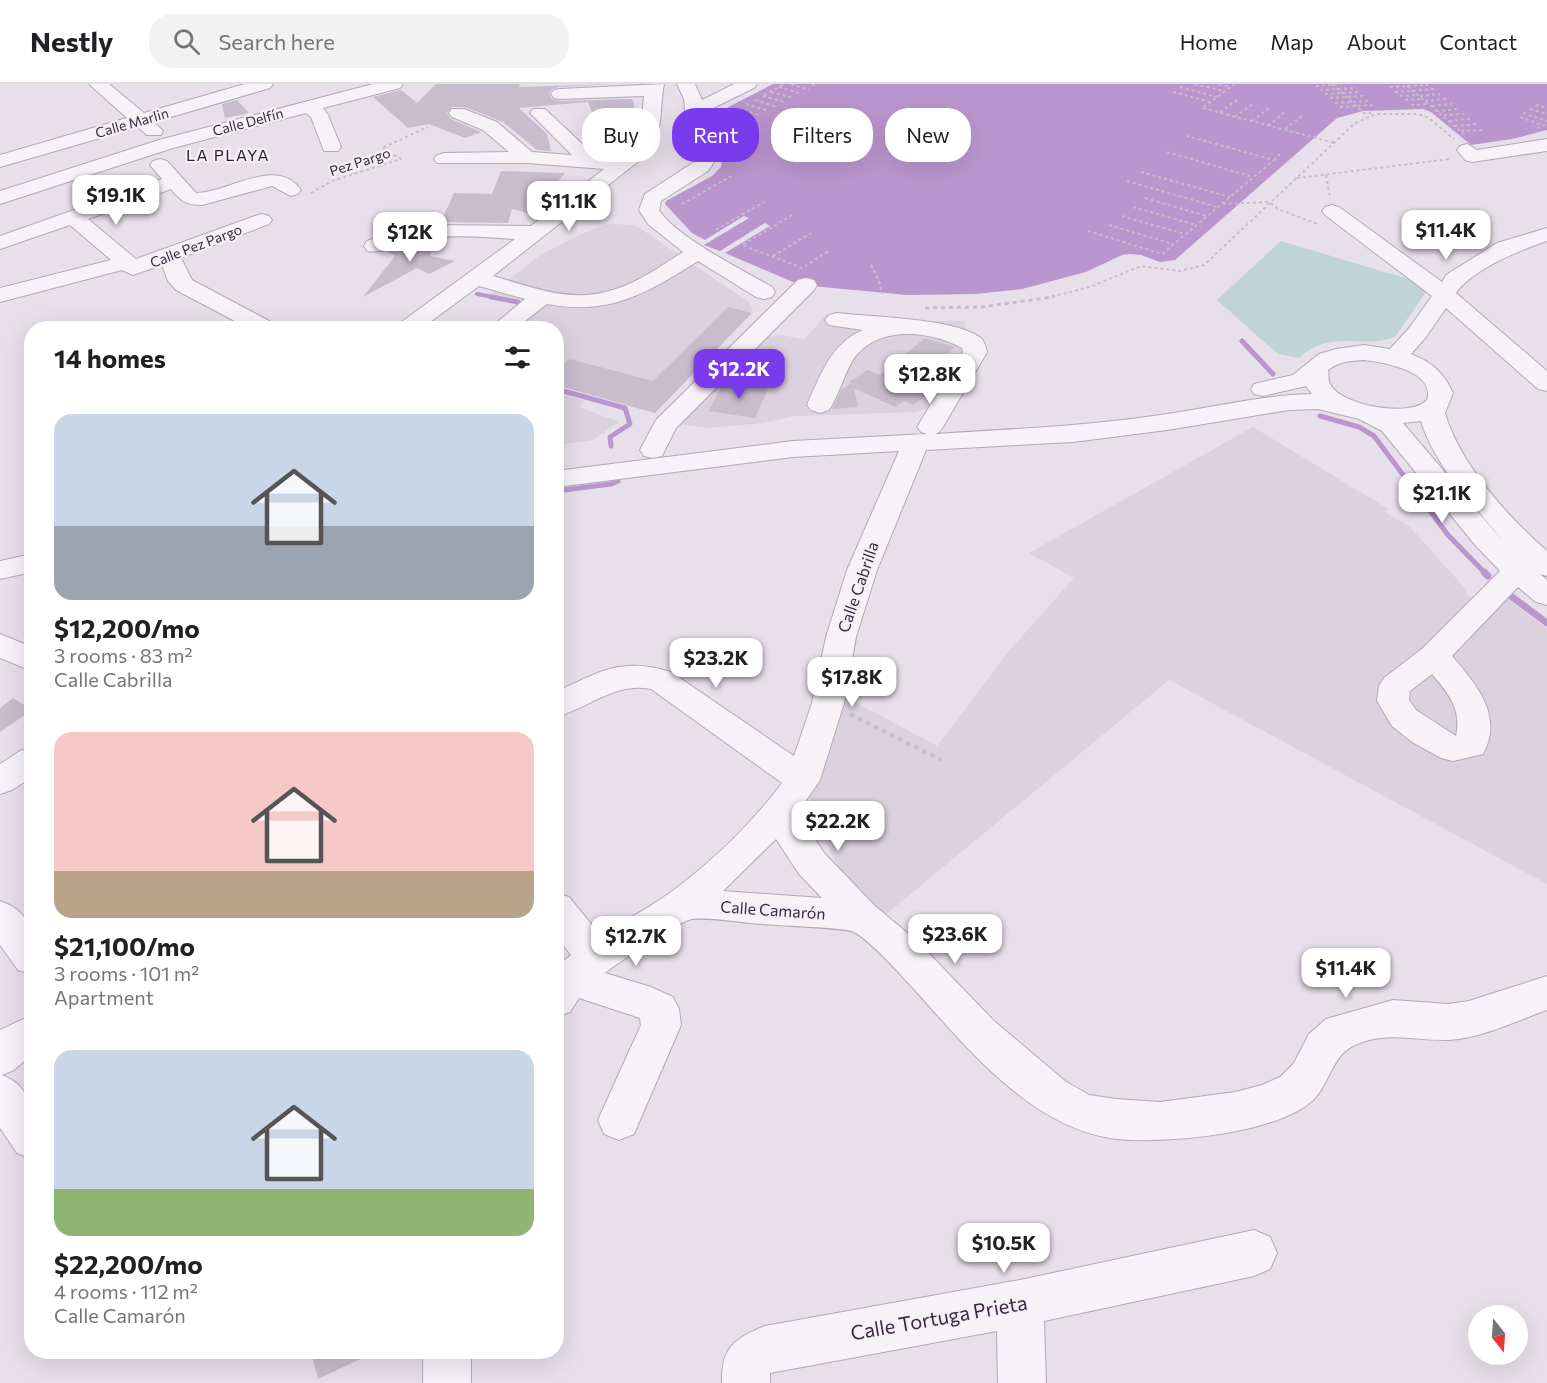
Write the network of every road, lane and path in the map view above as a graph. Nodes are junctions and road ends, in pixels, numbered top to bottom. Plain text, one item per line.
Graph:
1 (98, 84) edge
2 (394, 84) edge
3 (686, 84) edge
4 (791, 84) edge
5 (812, 84) edge
6 (1195, 84) edge
7 (1219, 84) edge
8 (1235, 84) edge
9 (1332, 84) edge
10 (1341, 84) edge
11 (254, 85) edge
12 (1428, 85) edge
13 (651, 86) edge
14 (817, 86) dead end
15 (1316, 86) dead end
16 (1407, 86) junction
17 (779, 87) dead end
18 (1180, 87) dead end
19 (1231, 87) junction
20 (1390, 87) dead end
21 (1354, 88) dead end
22 (1337, 89) junction
23 (810, 90) dead end
24 (1320, 90) dead end
25 (1435, 90) dead end
26 (771, 91) dead end
27 (1413, 91) junction
28 (1225, 92) junction
29 (1359, 92) dead end
30 (1395, 92) dead end
31 (755, 93) edge
32 (1173, 93) dead end
33 (1342, 93) junction
34 (560, 94) dead end
35 (802, 94) dead end
36 (1325, 94) dead end
37 (1440, 94) dead end
38 (1418, 95) junction
39 (1364, 96) dead end
40 (1400, 96) dead end
41 (1218, 97) junction
42 (1347, 97) junction
43 (793, 98) dead end
44 (1330, 98) dead end
45 (1446, 99) dead end
46 (1237, 100) dead end
47 (1405, 100) dead end
48 (1424, 100) junction
49 (1368, 101) dead end
50 (785, 102) dead end
51 (1210, 102) junction
52 (1352, 102) junction
53 (1335, 103) dead end
54 (745, 104) dead end
55 (1253, 104) dead end
56 (1452, 104) dead end
57 (309, 105) junction
58 (1374, 105) dead end
59 (1411, 105) dead end
60 (1429, 105) junction
61 (1536, 105) dead end
62 (1356, 106) junction
63 (777, 107) dead end
64 (1340, 107) dead end
65 (694, 108) edge
66 (704, 108) edge
67 (1269, 108) dead end
68 (1547, 108) edge
69 (1458, 109) dead end
70 (1530, 109) dead end
71 (769, 111) dead end
72 (1436, 111) junction
73 (1285, 112) dead end
74 (458, 113) dead end
75 (539, 113) dead end
76 (1219, 113) junction
77 (1523, 113) dead end
78 (1375, 114) junction
79 (1464, 114) dead end
80 (1547, 114) edge
81 (1302, 116) dead end
82 (1442, 116) junction
83 (1235, 117) junction
84 (1520, 117) dead end
85 (1470, 119) dead end
86 (142, 120) junction
87 (1251, 121) junction
88 (1449, 121) junction
89 (1547, 121) edge
90 (1477, 124) dead end
91 (1268, 126) junction
92 (1455, 126) junction
93 (428, 127) dead end
94 (1484, 129) dead end
95 (1285, 130) junction
96 (1461, 131) junction
97 (1545, 132) edge
98 (1187, 136) dead end
99 (1335, 143) junction
100 (166, 144) junction
101 (1547, 145) edge
102 (332, 147) dead end
103 (1468, 147) junction
104 (147, 150) junction
105 (1167, 152) dead end
106 (1280, 154) dead end
107 (526, 157) junction
108 (444, 159) dead end
109 (1274, 160) junction
110 (0, 161) edge
111 (704, 162) edge
112 (591, 163) junction
113 (622, 165) junction
114 (1141, 172) dead end
115 (733, 175) dead end
116 (1253, 177) junction
117 (1295, 178) junction
118 (175, 181) junction
119 (1127, 181) dead end
120 (291, 190) dead end
121 (1230, 197) junction
122 (0, 198) edge
123 (1145, 198) dead end
124 (764, 202) dead end
125 (1269, 202) junction
126 (682, 204) dead end
127 (1222, 204) junction
128 (1133, 207) dead end
129 (1217, 207) junction
130 (1332, 211) joint
131 (792, 215) dead end
132 (1122, 216) dead end
133 (1206, 216) junction
134 (74, 217) junction
135 (262, 220) joint
136 (1109, 225) dead end
137 (1196, 225) junction
138 (716, 230) dead end
139 (1088, 231) dead end
140 (536, 233) junction
141 (811, 233) dead end
142 (1547, 234) edge
143 (1185, 235) junction
144 (0, 243) edge
145 (1173, 244) junction
146 (375, 246) dead end
147 (830, 250) dead end
148 (698, 252) junction
149 (772, 256) junction
150 (170, 257) junction
151 (127, 265) junction
152 (871, 265) dead end
153 (476, 278) junction
154 (806, 285) dead end
155 (764, 292) dead end
156 (882, 294) dead end
157 (1444, 294) junction
158 (0, 295) edge
159 (522, 313) edge
160 (916, 318) junction
161 (837, 320) dead end
162 (252, 321) edge
163 (418, 321) edge
164 (1395, 357) junction
165 (1316, 368) junction
166 (1547, 384) edge
167 (820, 405) dead end
168 (1433, 409) junction
169 (1356, 411) junction
170 (923, 435) junction
171 (653, 450) junction
172 (564, 461) edge
173 (564, 478) edge
174 (24, 564) edge
175 (1547, 567) edge
176 (0, 570) edge
177 (1516, 571) junction
178 (24, 585) edge
179 (0, 590) edge
180 (1547, 595) edge
181 (1434, 656) dead end
182 (564, 702) edge
183 (828, 703) junction
184 (941, 760) dead end
185 (803, 780) junction
186 (777, 814) junction
187 (684, 903) junction
188 (0, 916) edge
189 (862, 917) junction
190 (564, 940) edge
191 (24, 947) edge
192 (574, 979) edge
193 (1547, 993) edge
194 (24, 1037) edge
195 (0, 1057) edge
196 (0, 1093) edge
197 (619, 1120) dead end
198 (24, 1128) edge
199 (1254, 1252) dead end
200 (1020, 1303) junction
201 (447, 1359) edge
202 (755, 1366) edge
203 (447, 1383) edge
204 (1022, 1383) edge

1 - 86 street
2 - 57 street, Calle Delfín
3 - 65 street
4 - 23 path
5 - 14 path
6 - 28 path
7 - 19 path
8 - 19 path
9 - 10 path
9 - 15 path
9 - 22 path
11 - 86 street, Calle Marlin
12 - 16 path
13 - 34 street
13 - 113 street
16 - 20 path
16 - 27 path
17 - 35 path
18 - 41 path
19 - 28 path
21 - 22 path
22 - 24 path
22 - 33 path
25 - 27 path
26 - 43 path
27 - 30 path
27 - 38 path
28 - 41 path
29 - 33 path
31 - 50 path
31 - 63 path
31 - 66 street
32 - 51 path
33 - 36 path
33 - 42 path
37 - 38 path
38 - 40 path
38 - 48 path
39 - 42 path
41 - 51 path
42 - 44 path
42 - 52 path
45 - 48 path
46 - 76 path
47 - 48 path
48 - 60 path
49 - 52 path
51 - 76 path
52 - 53 path
52 - 62 path
54 - 71 path
55 - 83 path
56 - 60 path
57 - 100 street, Calle Delfín
57 - 102 street
58 - 62 path
59 - 60 path
60 - 72 path
61 - 68 path
62 - 64 path
62 - 78 path
67 - 87 path
69 - 72 path
70 - 80 path
72 - 82 path
73 - 91 path
74 - 107 street
75 - 112 street
76 - 83 path
77 - 89 path
78 - 99 path
78 - 103 path
79 - 82 path
81 - 95 path
82 - 88 path
83 - 87 path
84 - 97 path
85 - 88 path
86 - 100 street
86 - 110 street, Calle Marlin
87 - 91 path
88 - 92 path
90 - 92 path
91 - 95 path
92 - 96 path
93 - 135 path, Pez Pargo
94 - 96 path
95 - 99 path
96 - 103 path
97 - 103 street
98 - 109 path
99 - 117 path
100 - 104 street, Calle Delfín
101 - 103 street
103 - 117 path
104 - 118 street
104 - 122 street, Calle Delfín
105 - 116 path
106 - 109 path
107 - 108 street
107 - 112 street
109 - 116 path
111 - 148 street
112 - 113 street
113 - 140 street
114 - 121 path
115 - 126 path
116 - 121 path
117 - 125 path
118 - 120 street
118 - 134 street
119 - 129 path
121 - 127 path
123 - 133 path
124 - 138 path
125 - 127 path
125 - 130 path
125 - 160 path
127 - 129 path
128 - 137 path
129 - 133 path
130 - 157 street
131 - 149 path
132 - 143 path
133 - 137 path
134 - 144 street
134 - 151 street
135 - 150 street, Calle Pez Pargo
136 - 145 path
137 - 143 path
139 - 145 path
140 - 146 street
140 - 153 street
141 - 149 path
142 - 157 street
143 - 145 path
147 - 149 path
148 - 155 street
148 - 159 street
150 - 151 street, Calle Pez Pargo
150 - 162 street
151 - 158 street, Calle Pez Pargo
152 - 156 path
153 - 159 street
153 - 163 street
154 - 171 street
157 - 164 street
157 - 166 street
160 - 161 street
160 - 167 street
160 - 170 street, Calle Cabrilla
164 - 165 street
164 - 168 street
165 - 169 street
165 - 170 street
168 - 169 street
168 - 175 street
169 - 170 street
169 - 177 street
170 - 171 street
170 - 173 street
170 - 183 street, Calle Cabrilla
171 - 172 street
174 - 176 street
177 - 180 street
177 - 181 street
178 - 179 street
182 - 185 street
183 - 184 path
183 - 185 street, Calle Cabrilla
185 - 186 street, Calle Cabrilla
186 - 187 street, Calle Cabrilla
186 - 189 street, Calle Camarón
187 - 189 street, Calle Camarón
187 - 192 street, Calle Cabrilla
188 - 191 street
189 - 193 street, Calle Camarón
190 - 192 street
192 - 197 street
194 - 195 street
196 - 198 street
199 - 200 street, Calle Tortuga Prieta
200 - 202 street, Calle Tortuga Prieta
200 - 204 street
201 - 203 street

